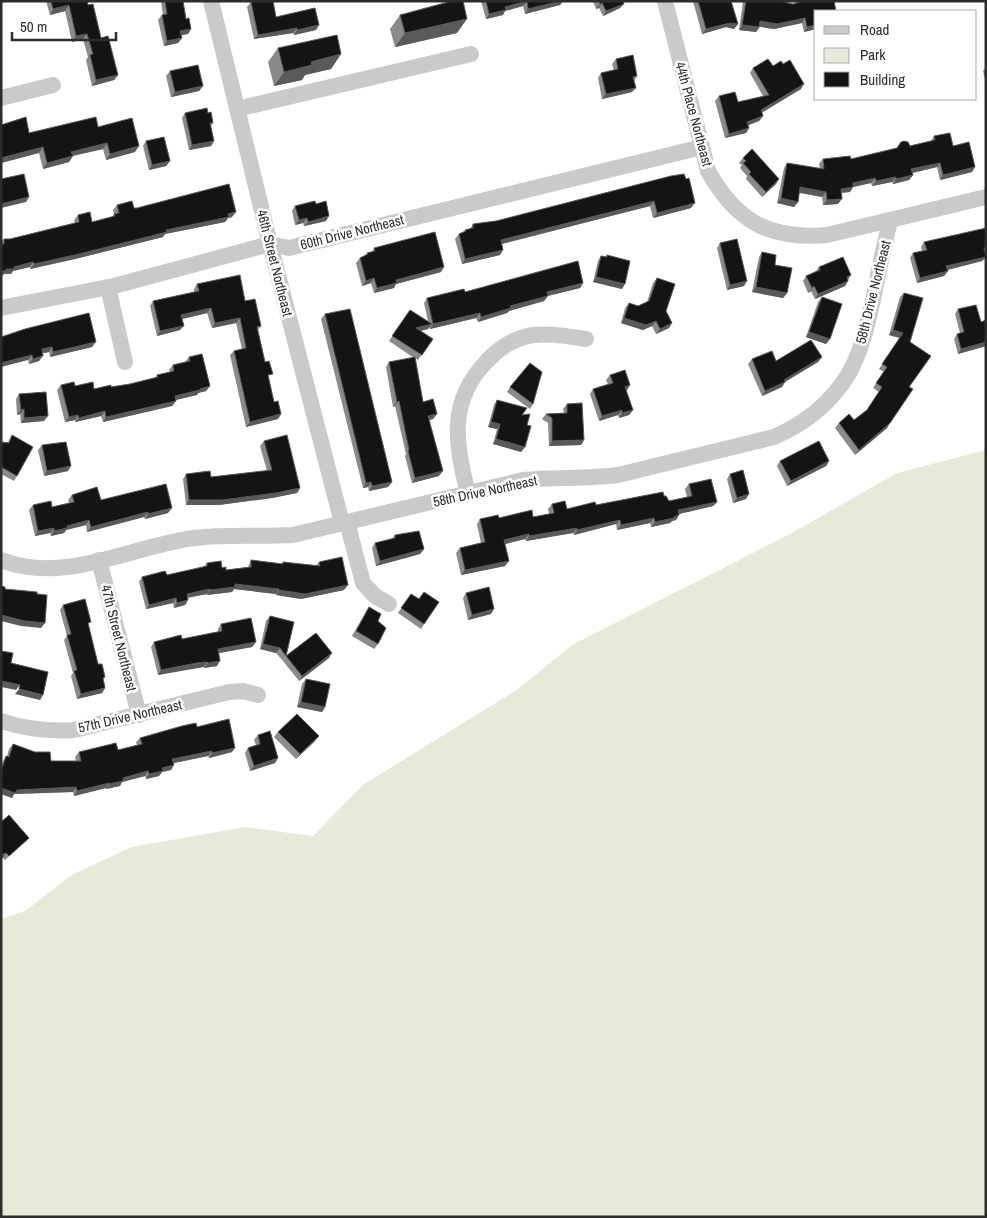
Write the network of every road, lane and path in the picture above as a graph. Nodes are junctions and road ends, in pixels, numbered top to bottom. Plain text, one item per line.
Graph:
1 (211, 1) edge
2 (665, 1) edge
3 (472, 54) dead end
4 (53, 85) dead end
5 (1, 98) edge
6 (237, 109) junction
7 (702, 147) junction
8 (985, 199) edge
9 (743, 216) joint
10 (890, 221) junction
11 (270, 244) junction
12 (108, 287) junction
13 (1, 308) edge
14 (586, 339) dead end
15 (125, 362) dead end
16 (468, 493) junction
17 (344, 523) junction
18 (1, 560) edge
19 (99, 560) junction
20 (389, 604) dead end
21 (258, 695) dead end
22 (139, 715) junction
23 (1, 721) edge

1 - 6 street, 46th Street Northeast
2 - 7 street, 44th Place Northeast
3 - 6 street
4 - 5 street
6 - 11 street, 46th Street Northeast
7 - 9 street, 44th Place Northeast
7 - 11 street, 60th Drive Northeast
8 - 10 street, 58th Drive Northeast
9 - 10 street, 58th Drive Northeast
10 - 16 street, 58th Drive Northeast
11 - 12 street, 60th Drive Northeast
11 - 17 street, 46th Street Northeast
12 - 13 street, 60th Drive Northeast
12 - 15 street
14 - 16 street
16 - 17 street, 58th Drive Northeast
17 - 19 street, 58th Drive Northeast
17 - 20 street, 46th Street Northeast
18 - 19 street, 58th Drive Northeast
19 - 22 street, 47th Street Northeast
21 - 22 street, 57th Drive Northeast
22 - 23 street, 57th Drive Northeast

